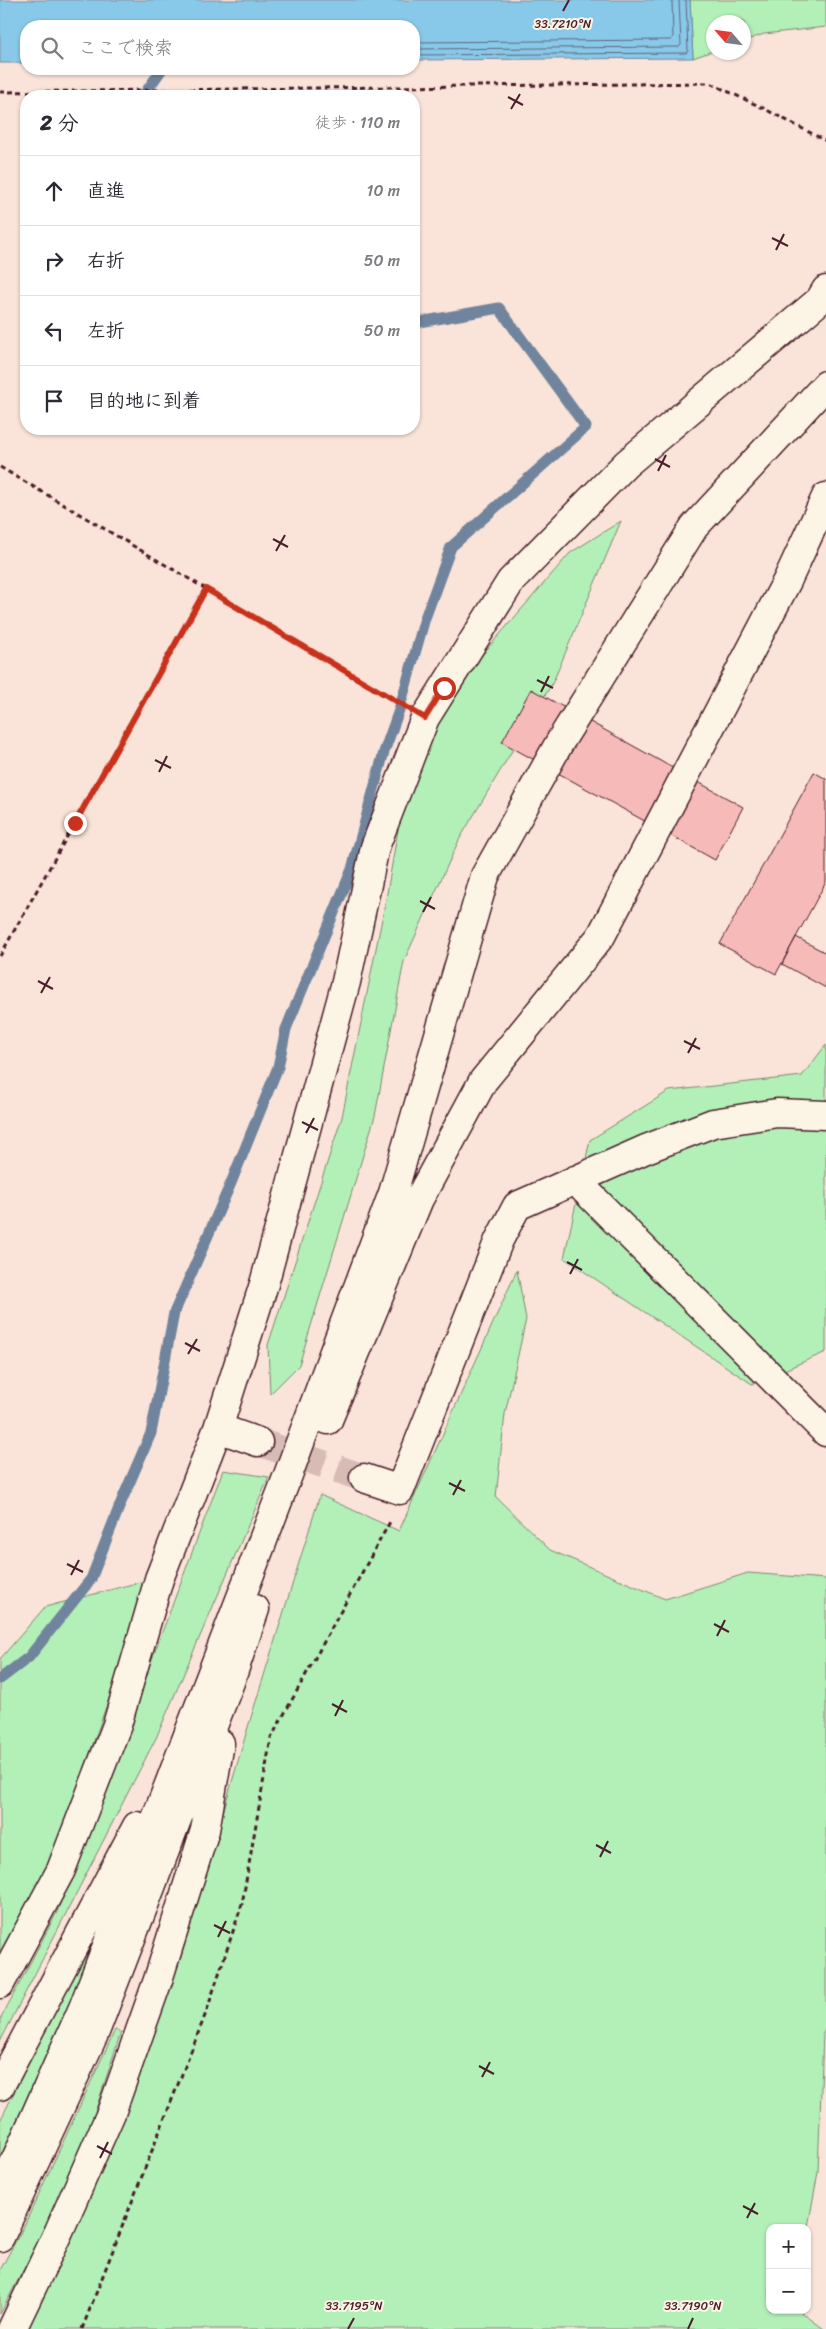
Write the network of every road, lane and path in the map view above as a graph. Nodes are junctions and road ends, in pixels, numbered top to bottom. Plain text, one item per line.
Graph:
1 (178, 90) edge
2 (0, 92) edge
3 (20, 92) edge
4 (826, 141) edge
5 (826, 290) edge
6 (826, 385) edge
7 (0, 467) edge
8 (826, 497) edge
9 (206, 589) junction
10 (425, 718) junction
11 (0, 956) edge
12 (826, 1114) edge
13 (575, 1180) junction
14 (218, 1428) junction
15 (826, 1432) edge
16 (258, 1442) tunnel mouth
17 (364, 1478) tunnel mouth
18 (400, 1490) junction
19 (230, 1682) junction
20 (190, 1728) junction
21 (0, 1984) edge
22 (0, 2086) edge
23 (0, 2194) edge
24 (0, 2237) edge
25 (12, 2329) edge
26 (82, 2329) edge

1 - 4 path
2 - 3 path
5 - 10 main road
6 - 20 main road
7 - 9 path
8 - 19 main road
9 - 10 path
9 - 11 path
10 - 14 main road
12 - 13 main road
13 - 15 main road
13 - 18 main road
14 - 16 main road
14 - 21 main road
17 - 18 main road
18 - 26 path
19 - 24 main road
19 - 25 main road
20 - 22 main road
20 - 23 main road

